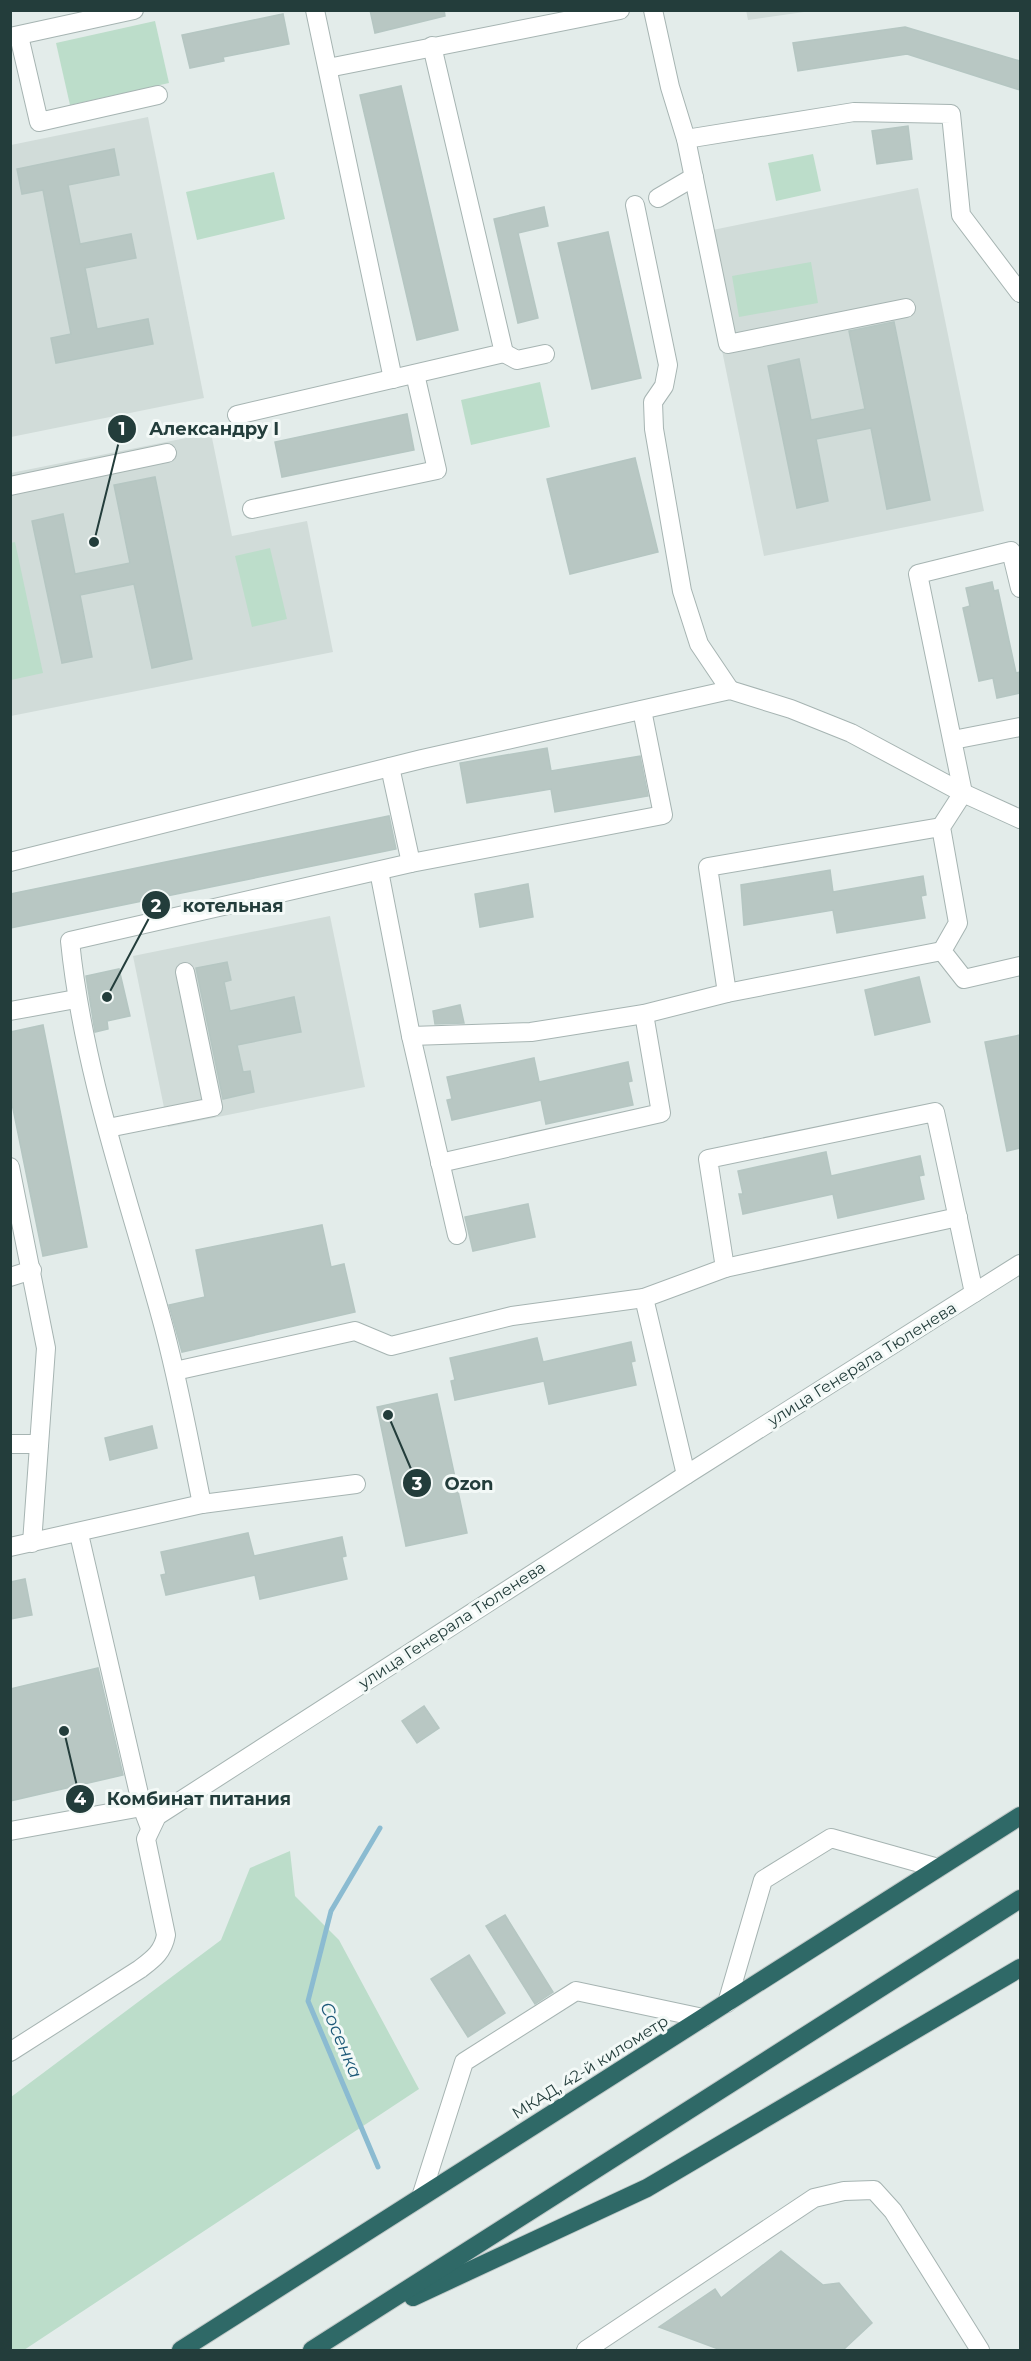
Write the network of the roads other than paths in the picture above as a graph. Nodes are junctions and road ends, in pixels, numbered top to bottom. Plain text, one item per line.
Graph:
1 (134, 10) edge
2 (315, 10) edge
3 (620, 10) edge
4 (653, 10) edge
5 (15, 37) edge
6 (432, 46) junction
7 (328, 68) junction
8 (158, 95) dead end
9 (686, 139) junction
10 (694, 177) junction
11 (658, 198) dead end
12 (635, 206) dead end
13 (1020, 293) edge
14 (906, 308) dead end
15 (504, 353) junction
16 (545, 354) dead end
17 (415, 374) junction
18 (393, 379) junction
19 (237, 415) dead end
20 (167, 453) dead end
21 (10, 486) edge
22 (252, 509) dead end
23 (1020, 588) edge
24 (730, 690) junction
25 (642, 710) junction
26 (1020, 727) edge
27 (953, 740) junction
28 (390, 767) junction
29 (963, 793) junction
30 (1020, 819) edge
31 (941, 827) junction
32 (10, 862) edge
33 (411, 863) junction
34 (379, 871) junction
35 (942, 951) junction
36 (1020, 966) edge
37 (185, 972) dead end
38 (727, 993) junction
39 (76, 999) junction
40 (10, 1011) edge
41 (644, 1014) junction
42 (411, 1036) junction
43 (108, 1128) junction
44 (440, 1163) junction
45 (10, 1167) edge
46 (958, 1217) junction
47 (457, 1235) dead end
48 (1020, 1264) edge
49 (725, 1268) junction
50 (32, 1270) junction
51 (10, 1277) edge
52 (974, 1293) junction
53 (644, 1298) junction
54 (174, 1371) junction
55 (10, 1444) edge
56 (39, 1444) junction
57 (686, 1475) junction
58 (356, 1484) dead end
59 (202, 1504) junction
60 (79, 1534) junction
61 (32, 1543) junction
62 (10, 1547) edge
63 (141, 1807) junction
64 (1020, 1816) edge
65 (150, 1828) junction
66 (10, 1831) edge
67 (938, 1869) junction
68 (1020, 1899) edge
69 (1020, 1968) edge
70 (727, 2003) junction
71 (703, 2018) junction
72 (10, 2052) edge
73 (421, 2197) junction
74 (346, 2329) junction
75 (181, 2350) edge
76 (312, 2350) edge
77 (586, 2350) edge
78 (980, 2350) edge

1 - 5 street
2 - 7 street
3 - 6 street
4 - 9 street
5 - 8 street
6 - 7 street
6 - 15 street
7 - 18 street
9 - 10 street
9 - 13 street
10 - 11 street
10 - 14 street
12 - 24 street
15 - 16 street
15 - 17 street
17 - 18 street
17 - 22 street
18 - 19 street
20 - 21 street
23 - 27 street
24 - 25 street
24 - 29 street
25 - 28 street
25 - 33 street
26 - 27 street
27 - 29 street
28 - 32 street
28 - 33 street
29 - 30 street
29 - 31 street
31 - 35 street
31 - 38 street
33 - 34 street
34 - 39 street
34 - 42 street
35 - 36 street
35 - 38 street
37 - 43 street
38 - 41 street
39 - 40 street
39 - 43 street
41 - 42 street
41 - 44 street
42 - 44 street
43 - 54 street
44 - 47 street
45 - 50 street
46 - 49 street
46 - 49 street
46 - 52 street
48 - 52 street, улица Генерала Тюленева
49 - 53 street
50 - 51 street
50 - 56 street
52 - 57 street, улица Генерала Тюленева
53 - 54 street
53 - 57 street
54 - 59 street
55 - 56 street
56 - 61 street
57 - 65 street, улица Генерала Тюленева
58 - 59 street
59 - 60 street
60 - 61 street
60 - 63 street
61 - 62 street
63 - 65 street
63 - 66 street
64 - 67 highway, МКАД, 42-й километр
65 - 72 street
67 - 70 highway, МКАД, 42-й километр
67 - 70 street
68 - 74 highway
69 - 74 highway
70 - 71 highway, МКАД, 42-й километр
71 - 73 highway, МКАД, 42-й километр
71 - 73 street
73 - 75 highway, МКАД, 42-й километр
74 - 76 highway
77 - 78 street

